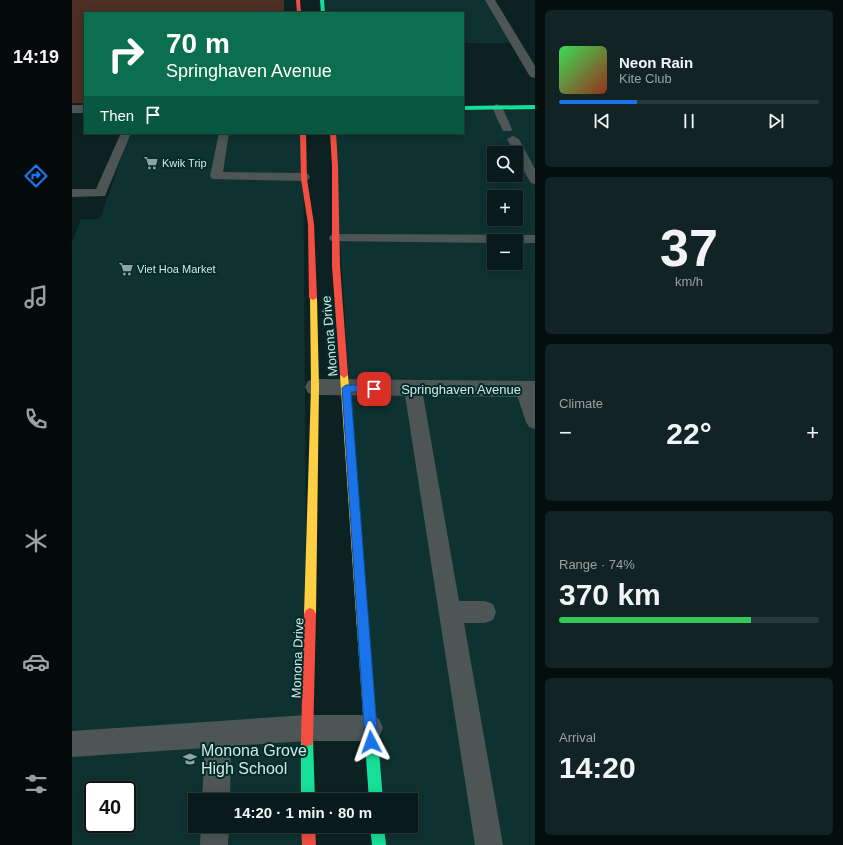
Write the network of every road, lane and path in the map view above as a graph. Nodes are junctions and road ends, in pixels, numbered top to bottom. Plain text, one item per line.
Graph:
1 (298, 0) edge
2 (322, 0) edge
3 (490, 0) edge
4 (299, 12) edge
5 (323, 12) edge
6 (535, 75) edge
7 (497, 107) junction
8 (535, 107) edge
9 (464, 108) edge
10 (72, 109) edge
11 (84, 109) edge
12 (507, 128) dead end
13 (126, 134) edge
14 (224, 134) edge
15 (303, 134) edge
16 (333, 134) edge
17 (513, 139) dead end
18 (304, 177) junction
19 (535, 180) edge
20 (72, 193) edge
21 (336, 238) junction
22 (535, 239) edge
23 (315, 387) junction
24 (346, 388) junction
25 (413, 389) junction
26 (530, 389) edge
27 (535, 422) edge
28 (450, 612) junction
29 (485, 612) dead end
30 (307, 728) junction
31 (370, 728) junction
32 (219, 735) junction
33 (72, 744) edge
34 (216, 793) edge
35 (308, 793) edge
36 (375, 793) edge
37 (214, 833) edge
38 (308, 833) edge
39 (378, 833) edge
40 (214, 845) edge
41 (309, 845) edge
42 (379, 845) edge
43 (489, 845) edge

1 - 4 street
2 - 5 street
3 - 6 street
7 - 8 street
7 - 9 street
7 - 12 lane
10 - 11 street
13 - 20 lane
14 - 18 lane
15 - 18 street, Monona Drive
16 - 21 street, Monona Drive
17 - 19 lane
18 - 23 street, Monona Drive
21 - 22 lane
21 - 24 street, Monona Drive
23 - 24 street, Springhaven Avenue
23 - 30 street, Monona Drive
24 - 25 street, Springhaven Avenue
24 - 31 street, Monona Drive
25 - 26 street, Springhaven Avenue
25 - 28 lane
26 - 27 lane
28 - 29 lane
28 - 43 lane
30 - 31 lane
30 - 32 lane
30 - 35 street, Monona Drive
31 - 36 street, Monona Drive
32 - 33 lane
32 - 34 lane
37 - 40 lane
38 - 41 street
39 - 42 street

